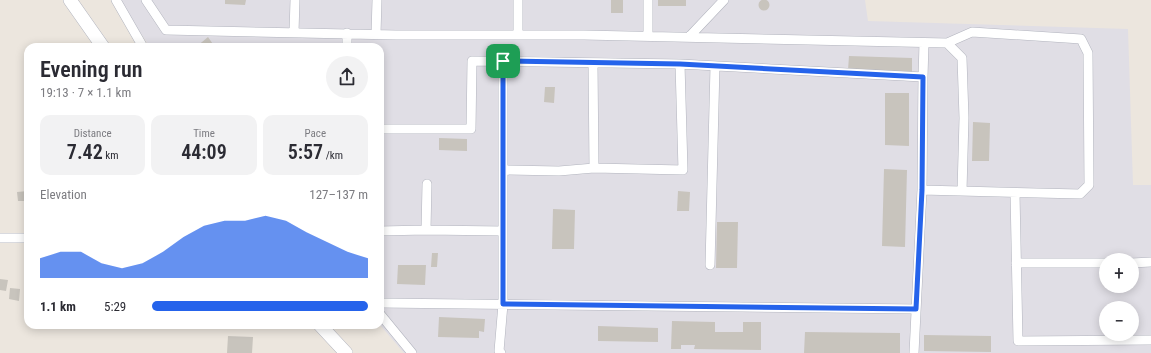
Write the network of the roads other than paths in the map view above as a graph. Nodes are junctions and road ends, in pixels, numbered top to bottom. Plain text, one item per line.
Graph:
1 (70, 0) edge
2 (116, 0) edge
3 (146, 0) edge
4 (295, 0) edge
5 (377, 0) edge
6 (518, 0) edge
7 (648, 0) edge
8 (724, 0) edge
9 (294, 32) junction
10 (347, 34) junction
11 (376, 34) junction
12 (518, 34) junction
13 (648, 36) junction
14 (689, 37) junction
15 (100, 43) edge
16 (141, 43) edge
17 (347, 43) edge
18 (924, 43) junction
19 (947, 43) junction
20 (503, 61) junction
21 (593, 63) junction
22 (680, 64) junction
23 (715, 66) junction
24 (923, 77) junction
25 (384, 129) edge
26 (594, 168) junction
27 (503, 170) junction
28 (427, 184) dead end
29 (922, 190) junction
30 (962, 191) junction
31 (1015, 192) junction
32 (426, 230) junction
33 (384, 231) edge
34 (503, 231) junction
35 (0, 238) edge
36 (24, 238) edge
37 (1139, 262) edge
38 (1151, 262) edge
39 (1016, 263) junction
40 (1099, 263) edge
41 (710, 265) dead end
42 (384, 303) edge
43 (503, 304) junction
44 (916, 309) junction
45 (384, 319) edge
46 (324, 329) edge
47 (1151, 340) edge
48 (346, 353) edge
49 (412, 353) edge
50 (501, 353) edge
51 (914, 353) edge

1 - 15 street
2 - 16 street
3 - 9 street
4 - 9 street
5 - 11 street
6 - 12 street
7 - 13 street
8 - 14 street
9 - 10 street
10 - 11 street
10 - 17 street
11 - 12 street
12 - 13 street
13 - 14 street
14 - 18 street
18 - 19 street
18 - 24 street
19 - 30 street
19 - 31 street
20 - 21 street
20 - 25 street
20 - 27 street
21 - 22 street
21 - 26 street
22 - 23 street
22 - 26 street
23 - 24 street
23 - 41 street
24 - 29 street
26 - 27 street
27 - 34 street
28 - 32 street
29 - 30 street
29 - 44 street
30 - 31 street
31 - 39 street
32 - 33 street
32 - 34 street
34 - 43 street
35 - 36 street
37 - 38 street
39 - 40 street
39 - 47 street
42 - 43 street
43 - 44 street
43 - 50 street
44 - 51 street
45 - 49 street
46 - 48 street

